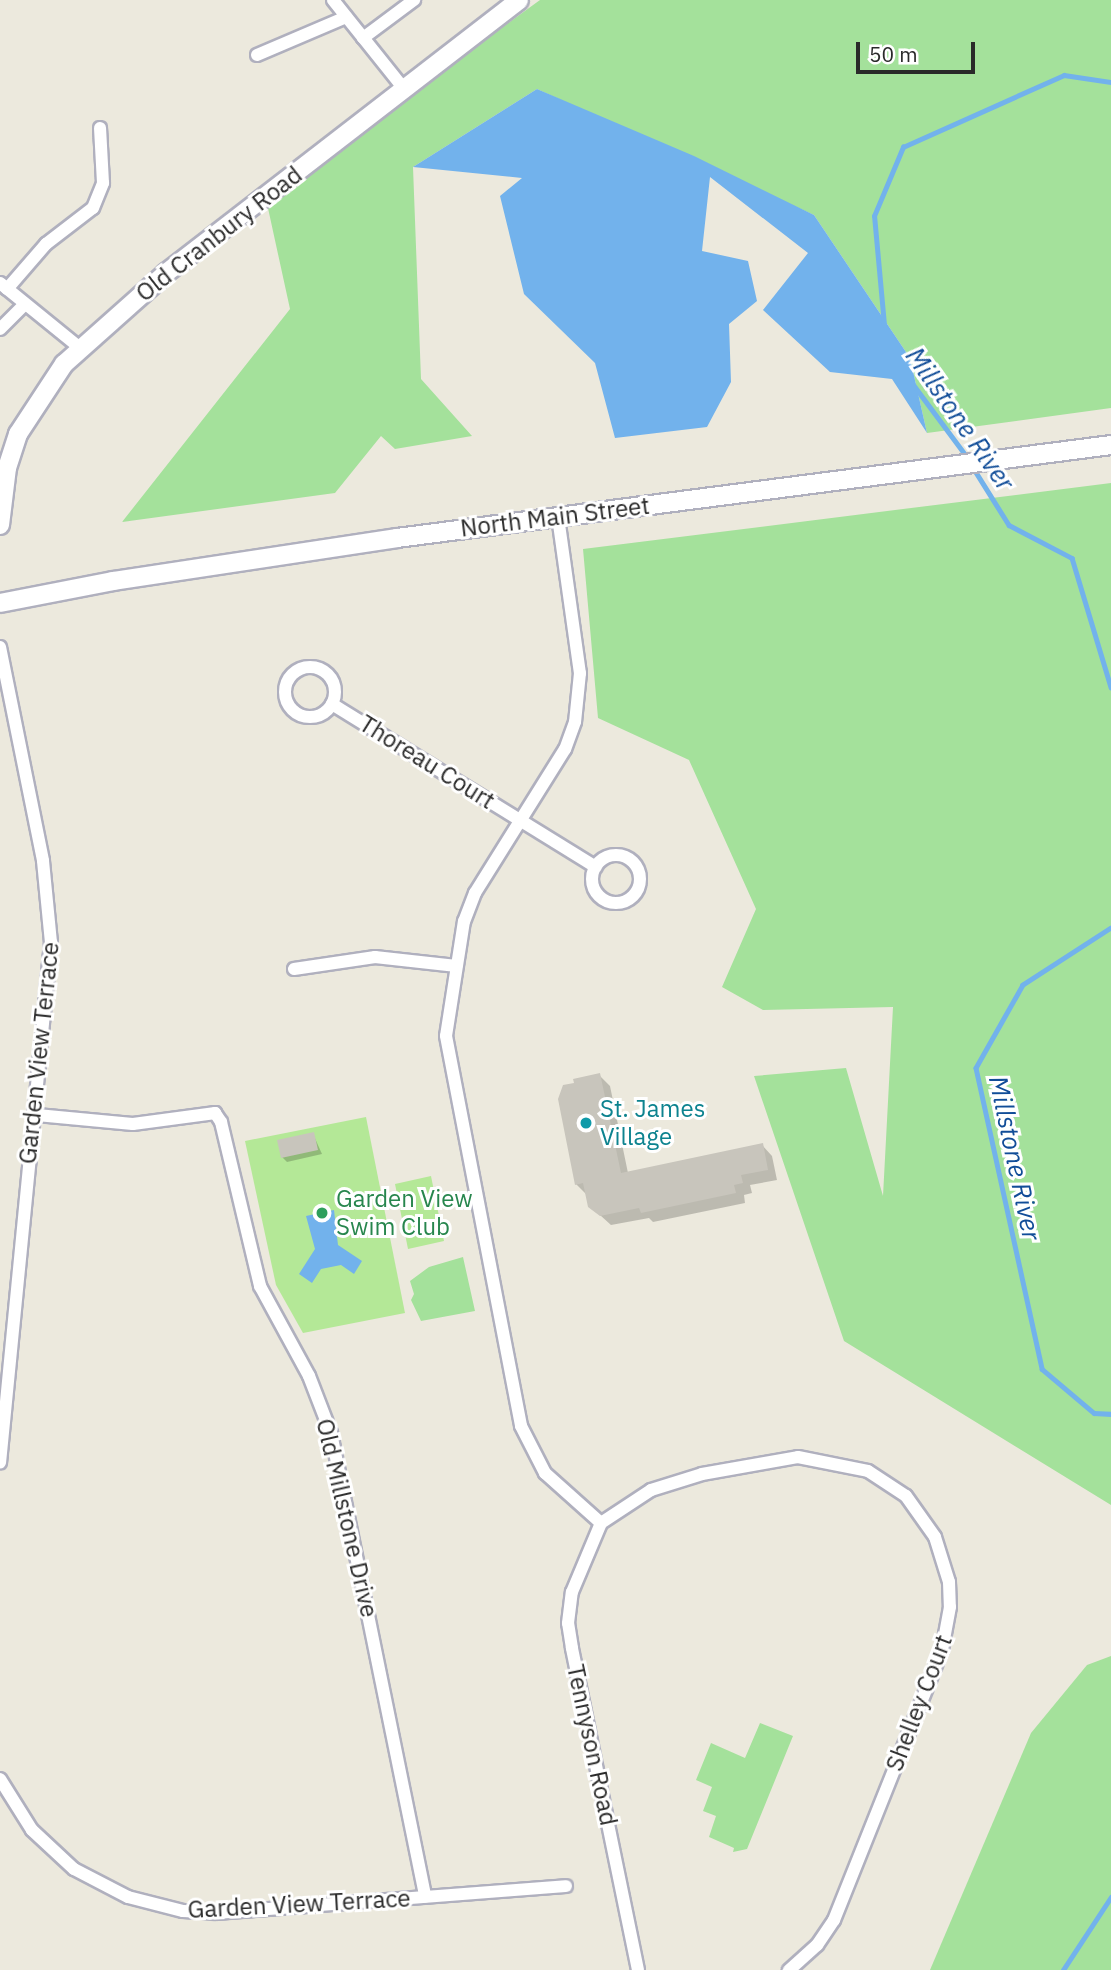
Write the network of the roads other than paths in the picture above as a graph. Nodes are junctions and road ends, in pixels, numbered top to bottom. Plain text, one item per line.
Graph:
1 (333, 0) edge
2 (414, 0) edge
3 (520, 0) edge
4 (346, 17) junction
5 (363, 38) junction
6 (257, 55) dead end
7 (404, 89) junction
8 (100, 128) dead end
9 (3, 286) edge
10 (25, 304) junction
11 (0, 329) edge
12 (80, 348) junction
13 (1111, 444) edge
14 (558, 517) junction
15 (0, 525) edge
16 (0, 603) edge
17 (0, 647) edge
18 (332, 704) junction
19 (521, 821) junction
20 (596, 867) dead end
21 (457, 966) junction
22 (294, 969) dead end
23 (37, 1115) junction
24 (0, 1463) edge
25 (601, 1524) junction
26 (0, 1779) edge
27 (566, 1886) dead end
28 (425, 1897) junction
29 (638, 1970) edge
30 (789, 1970) edge

1 - 4 street
2 - 5 street
3 - 7 street, Old Cranbury Road
4 - 5 street
4 - 6 street
5 - 7 street
7 - 12 street, Old Cranbury Road
8 - 9 street
9 - 10 street
10 - 11 street
10 - 12 street
12 - 15 street, Old Cranbury Road
13 - 14 street, North Main Street
14 - 16 street, North Main Street
14 - 19 street
17 - 23 street, Garden View Terrace
18 - 18 street, Thoreau Court
18 - 19 street, Thoreau Court
19 - 20 street, Thoreau Court
19 - 21 street
21 - 22 street
21 - 25 street
23 - 24 street, Garden View Terrace
23 - 28 street, Old Millstone Drive
25 - 29 street, Tennyson Road
25 - 30 street, Shelley Court
26 - 28 street, Garden View Terrace
27 - 28 street, Garden View Terrace

